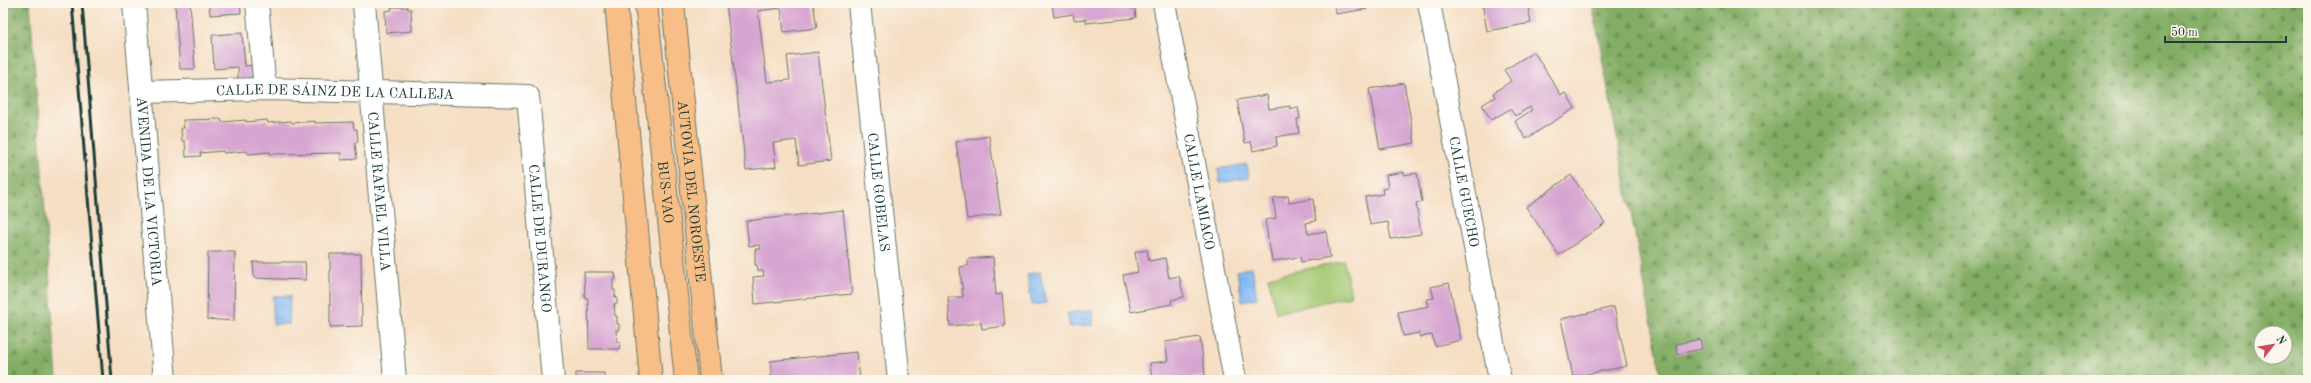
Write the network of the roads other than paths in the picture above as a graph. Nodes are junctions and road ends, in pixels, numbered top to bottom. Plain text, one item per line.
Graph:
1 (134, 3) edge
2 (257, 3) edge
3 (364, 3) edge
4 (616, 3) edge
5 (646, 3) edge
6 (673, 3) edge
7 (859, 3) edge
8 (1164, 3) edge
9 (1429, 3) edge
10 (265, 89) junction
11 (371, 91) junction
12 (141, 92) junction
13 (528, 96) joint
14 (165, 380) edge
15 (395, 380) edge
16 (553, 380) edge
17 (651, 380) edge
18 (686, 380) edge
19 (711, 380) edge
20 (899, 380) edge
21 (1235, 380) edge
22 (1500, 380) edge

1 - 12 street, AVENIDA DE LA VICTORIA
2 - 10 street
3 - 11 street, CALLE RAFAEL VILLA
4 - 17 highway
5 - 18 highway, BUS-VAO
6 - 19 highway, AUTOVÍA DEL NOROESTE
7 - 20 street, CALLE GOBELAS
8 - 21 street, CALLE LAMIACO
9 - 22 street, CALLE GUECHO
10 - 11 street, CALLE DE SÁINZ DE LA CALLEJA
10 - 12 street, CALLE DE SÁINZ DE LA CALLEJA
11 - 13 street, CALLE DE SÁINZ DE LA CALLEJA
11 - 15 street, CALLE RAFAEL VILLA
12 - 14 street, AVENIDA DE LA VICTORIA
13 - 16 street, CALLE DE DURANGO

